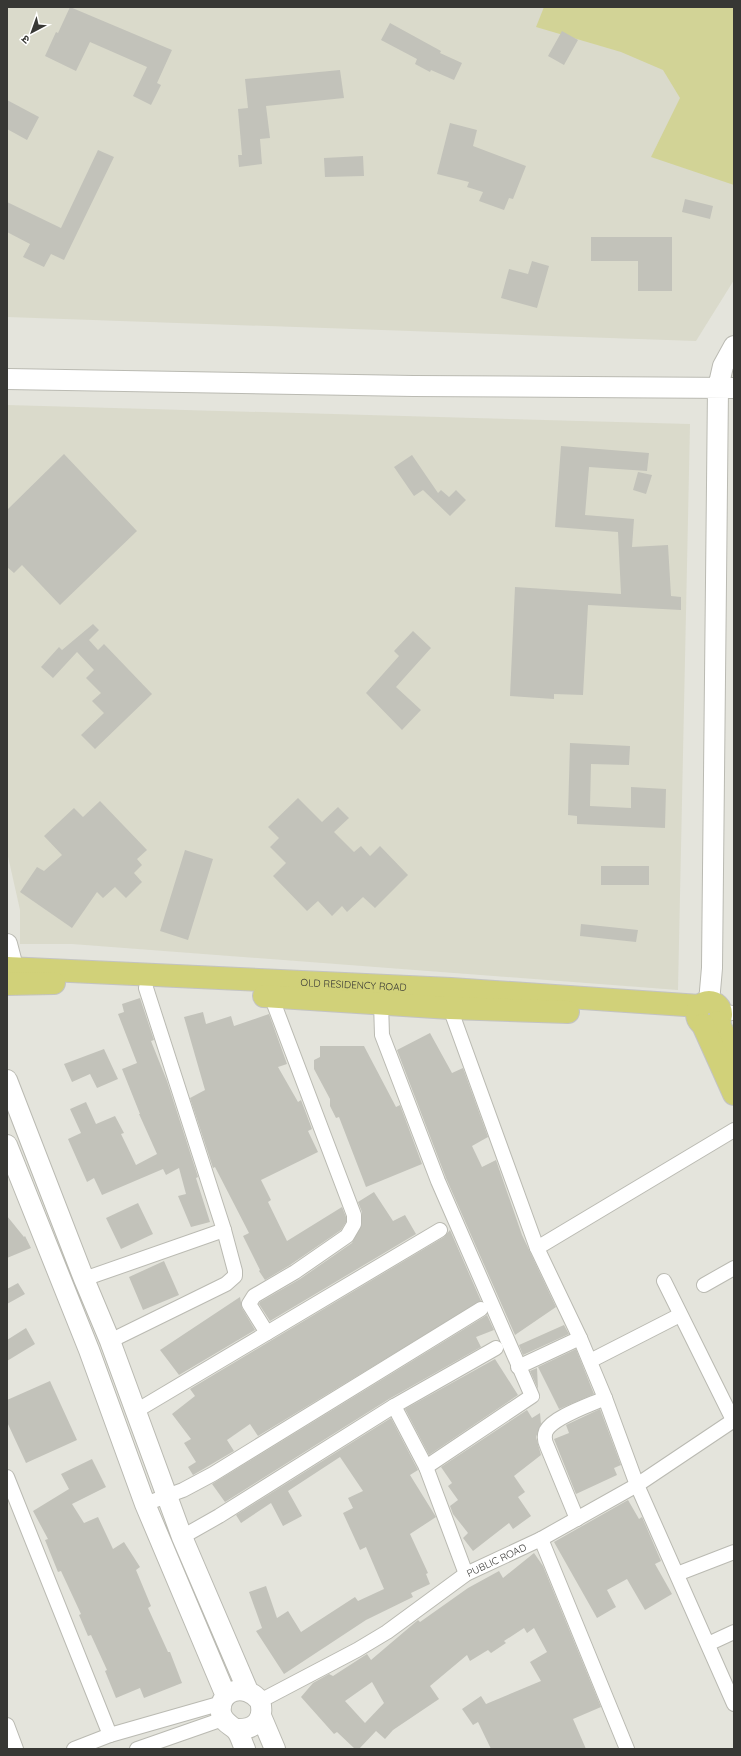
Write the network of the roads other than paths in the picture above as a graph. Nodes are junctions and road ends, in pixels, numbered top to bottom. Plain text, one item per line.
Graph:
1 (734, 346) edge
2 (7, 379) edge
3 (726, 388) edge
4 (7, 944) edge
5 (9, 973) edge
6 (146, 988) junction
7 (271, 996) junction
8 (381, 1003) junction
9 (450, 1008) junction
10 (712, 1014) edge
11 (734, 1055) edge
12 (7, 1080) edge
13 (734, 1094) edge
14 (734, 1130) edge
15 (7, 1145) edge
16 (224, 1230) junction
17 (440, 1230) dead end
18 (537, 1248) junction
19 (734, 1268) edge
20 (84, 1279) junction
21 (664, 1281) dead end
22 (704, 1285) dead end
23 (481, 1309) dead end
24 (680, 1316) junction
25 (267, 1333) junction
26 (580, 1338) junction
27 (110, 1341) junction
28 (496, 1348) dead end
29 (590, 1361) junction
30 (518, 1367) junction
31 (605, 1398) junction
32 (394, 1406) junction
33 (136, 1411) junction
34 (734, 1420) edge
35 (426, 1467) junction
36 (7, 1477) edge
37 (638, 1485) junction
38 (167, 1497) junction
39 (145, 1504) junction
40 (577, 1519) junction
41 (182, 1536) junction
42 (541, 1538) junction
43 (734, 1552) edge
44 (466, 1574) junction
45 (677, 1574) junction
46 (734, 1632) edge
47 (708, 1644) junction
48 (256, 1703) junction
49 (734, 1704) edge
50 (227, 1712) junction
51 (7, 1725) edge
52 (110, 1735) junction
53 (16, 1749) edge
54 (74, 1749) edge
55 (137, 1749) edge
56 (245, 1749) edge
57 (275, 1749) edge
58 (628, 1749) edge

1 - 3 street
2 - 3 street
3 - 10 street
4 - 5 street
5 - 6 highway, OLD RESIDENCY ROAD
5 - 10 highway, OLD RESIDENCY ROAD
6 - 7 highway, OLD RESIDENCY ROAD
6 - 16 street
7 - 8 highway, OLD RESIDENCY ROAD
7 - 25 street
8 - 9 highway, OLD RESIDENCY ROAD
8 - 30 street
9 - 10 highway, OLD RESIDENCY ROAD
9 - 18 street
10 - 11 highway
10 - 13 highway
12 - 20 street
14 - 18 street
15 - 39 street
16 - 20 street
16 - 27 street
17 - 25 street
18 - 26 street
19 - 22 street
20 - 27 street
21 - 24 street
23 - 38 street
24 - 29 street
24 - 34 street
25 - 33 street
26 - 29 street
26 - 30 street
27 - 33 street
28 - 32 street
29 - 31 street
30 - 35 street
31 - 37 street
31 - 40 street
32 - 35 street
32 - 41 street
33 - 38 street
34 - 37 street, PUBLIC ROAD
35 - 44 street
36 - 52 street
37 - 40 street, PUBLIC ROAD
37 - 45 street
38 - 39 street
38 - 41 street
39 - 50 street
40 - 42 street, PUBLIC ROAD
41 - 48 street
42 - 44 street, PUBLIC ROAD
42 - 58 street
43 - 45 street
44 - 48 street, PUBLIC ROAD
45 - 47 street
46 - 47 street
47 - 49 street
48 - 50 street
48 - 50 street
48 - 57 street
50 - 52 street
50 - 55 street
50 - 56 street
51 - 53 street
52 - 54 street

